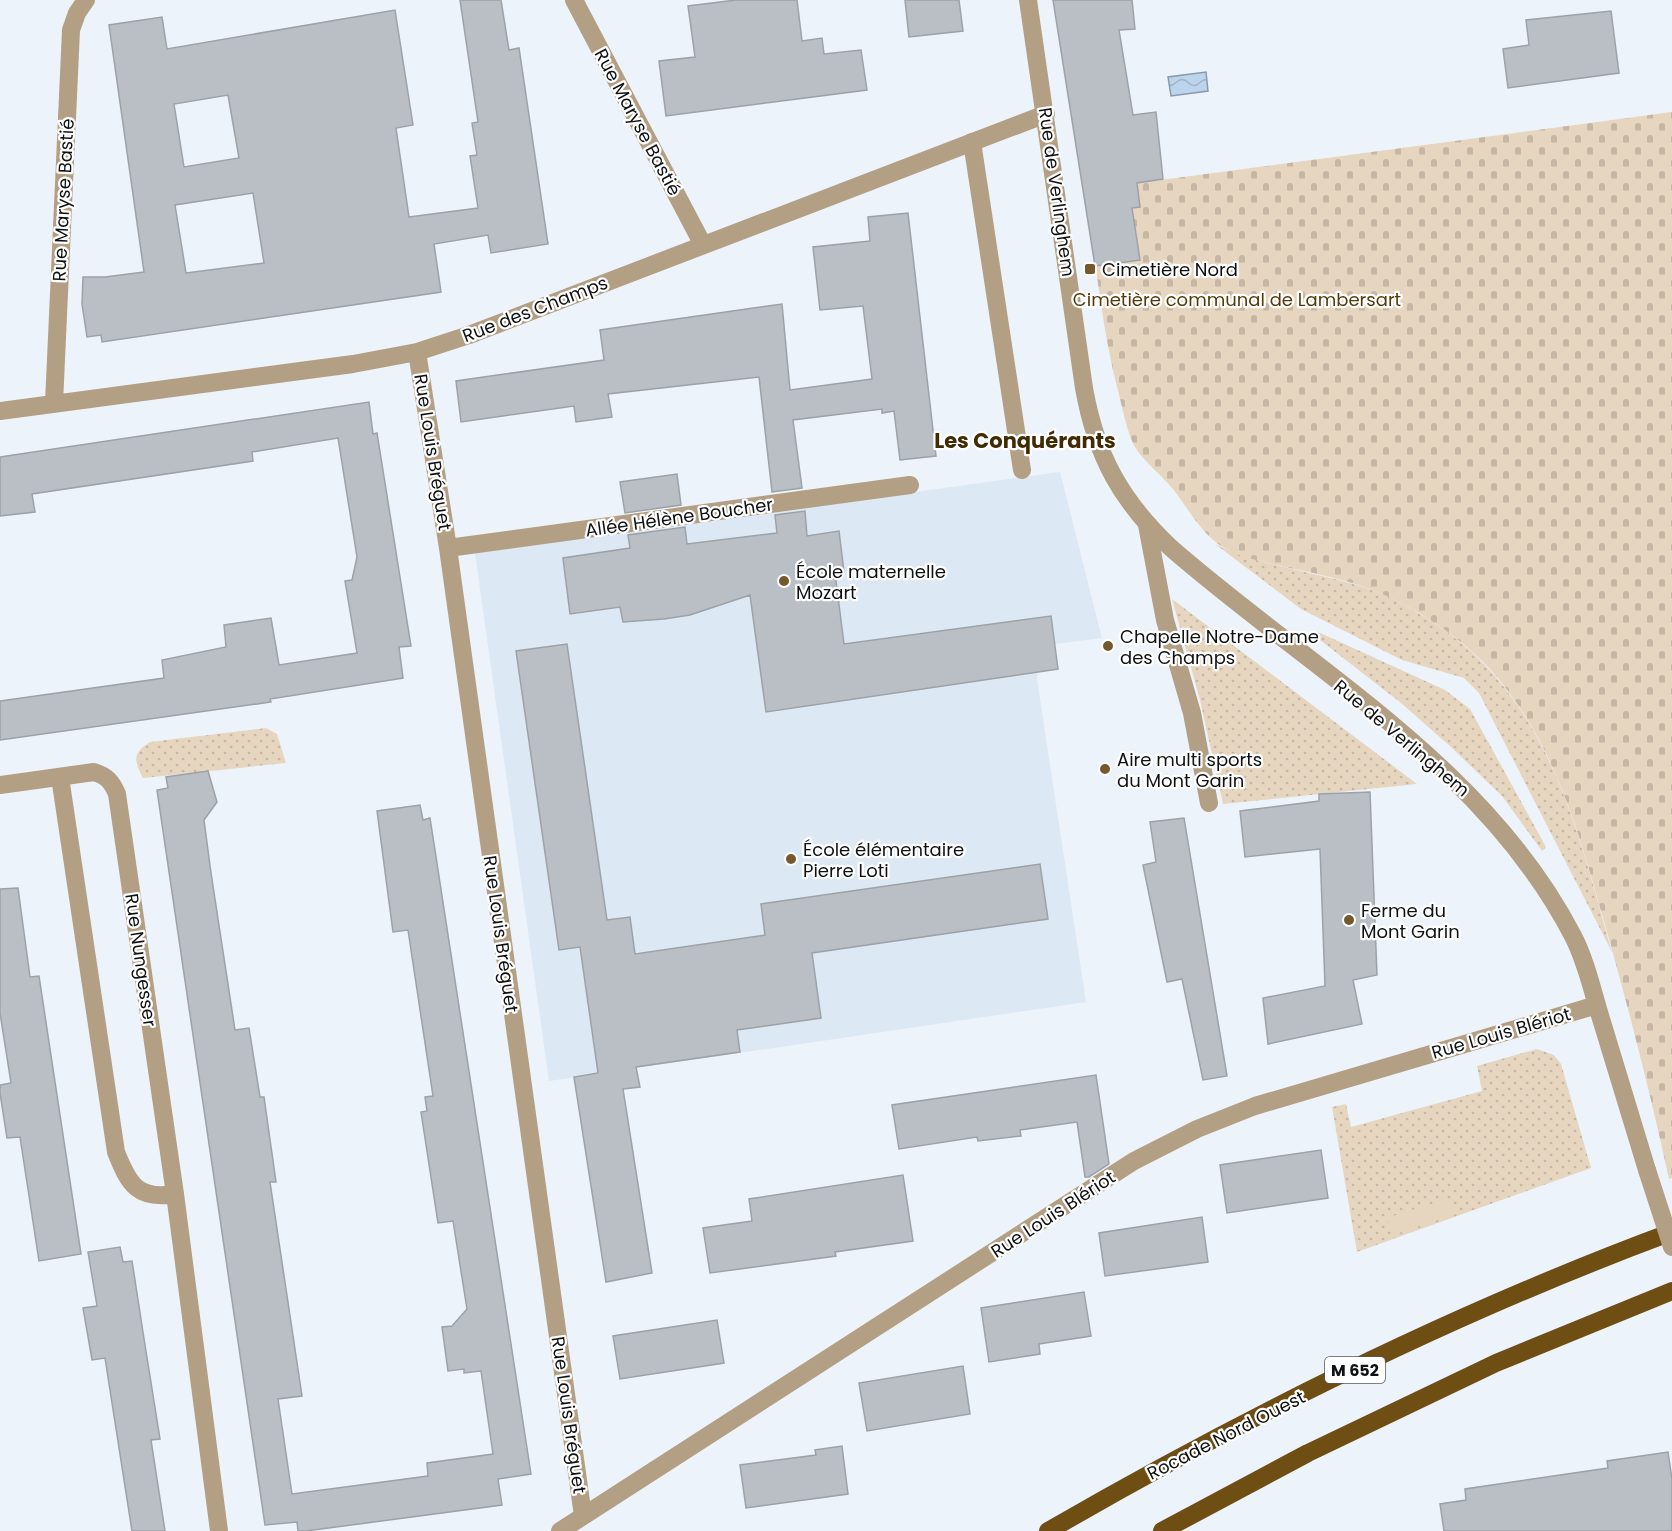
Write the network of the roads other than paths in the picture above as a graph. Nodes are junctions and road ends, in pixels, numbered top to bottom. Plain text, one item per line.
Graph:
1 (86, 0) edge
2 (574, 0) edge
3 (1028, 0) edge
4 (1046, 114) junction
5 (972, 141) junction
6 (702, 243) junction
7 (417, 352) junction
8 (54, 403) junction
9 (0, 411) edge
10 (1022, 470) dead end
11 (910, 485) dead end
12 (1147, 525) junction
13 (448, 548) junction
14 (60, 777) junction
15 (0, 785) edge
16 (1209, 803) dead end
17 (1597, 1005) junction
18 (175, 1194) junction
19 (1672, 1232) edge
20 (1672, 1247) edge
21 (1672, 1291) edge
22 (583, 1516) junction
23 (219, 1531) edge
24 (560, 1531) edge
25 (1048, 1531) edge
26 (1162, 1531) edge

1 - 8 street, Rue Maryse Bastié
2 - 6 street, Rue Maryse Bastié
3 - 4 street, Rue de Verlinghem
4 - 5 street, Rue des Champs
4 - 12 street, Rue de Verlinghem
5 - 6 street, Rue des Champs
5 - 10 street
6 - 7 street, Rue des Champs
7 - 8 street, Rue des Champs
7 - 13 street, Rue Louis Bréguet
8 - 9 street, Rue des Champs
11 - 13 street, Allée Hélène Boucher
12 - 16 street
12 - 17 street, Rue de Verlinghem
13 - 22 street, Rue Louis Bréguet
14 - 15 street, Rue Nungesser
14 - 18 street
14 - 18 street, Rue Nungesser
17 - 20 street, Rue de Verlinghem, bridge
17 - 22 street, Rue Louis Blériot
18 - 23 street, Rue Nungesser
19 - 25 highway, Rocade Nord Ouest / M 652
21 - 26 highway
22 - 24 street, Rue Louis Blériot

